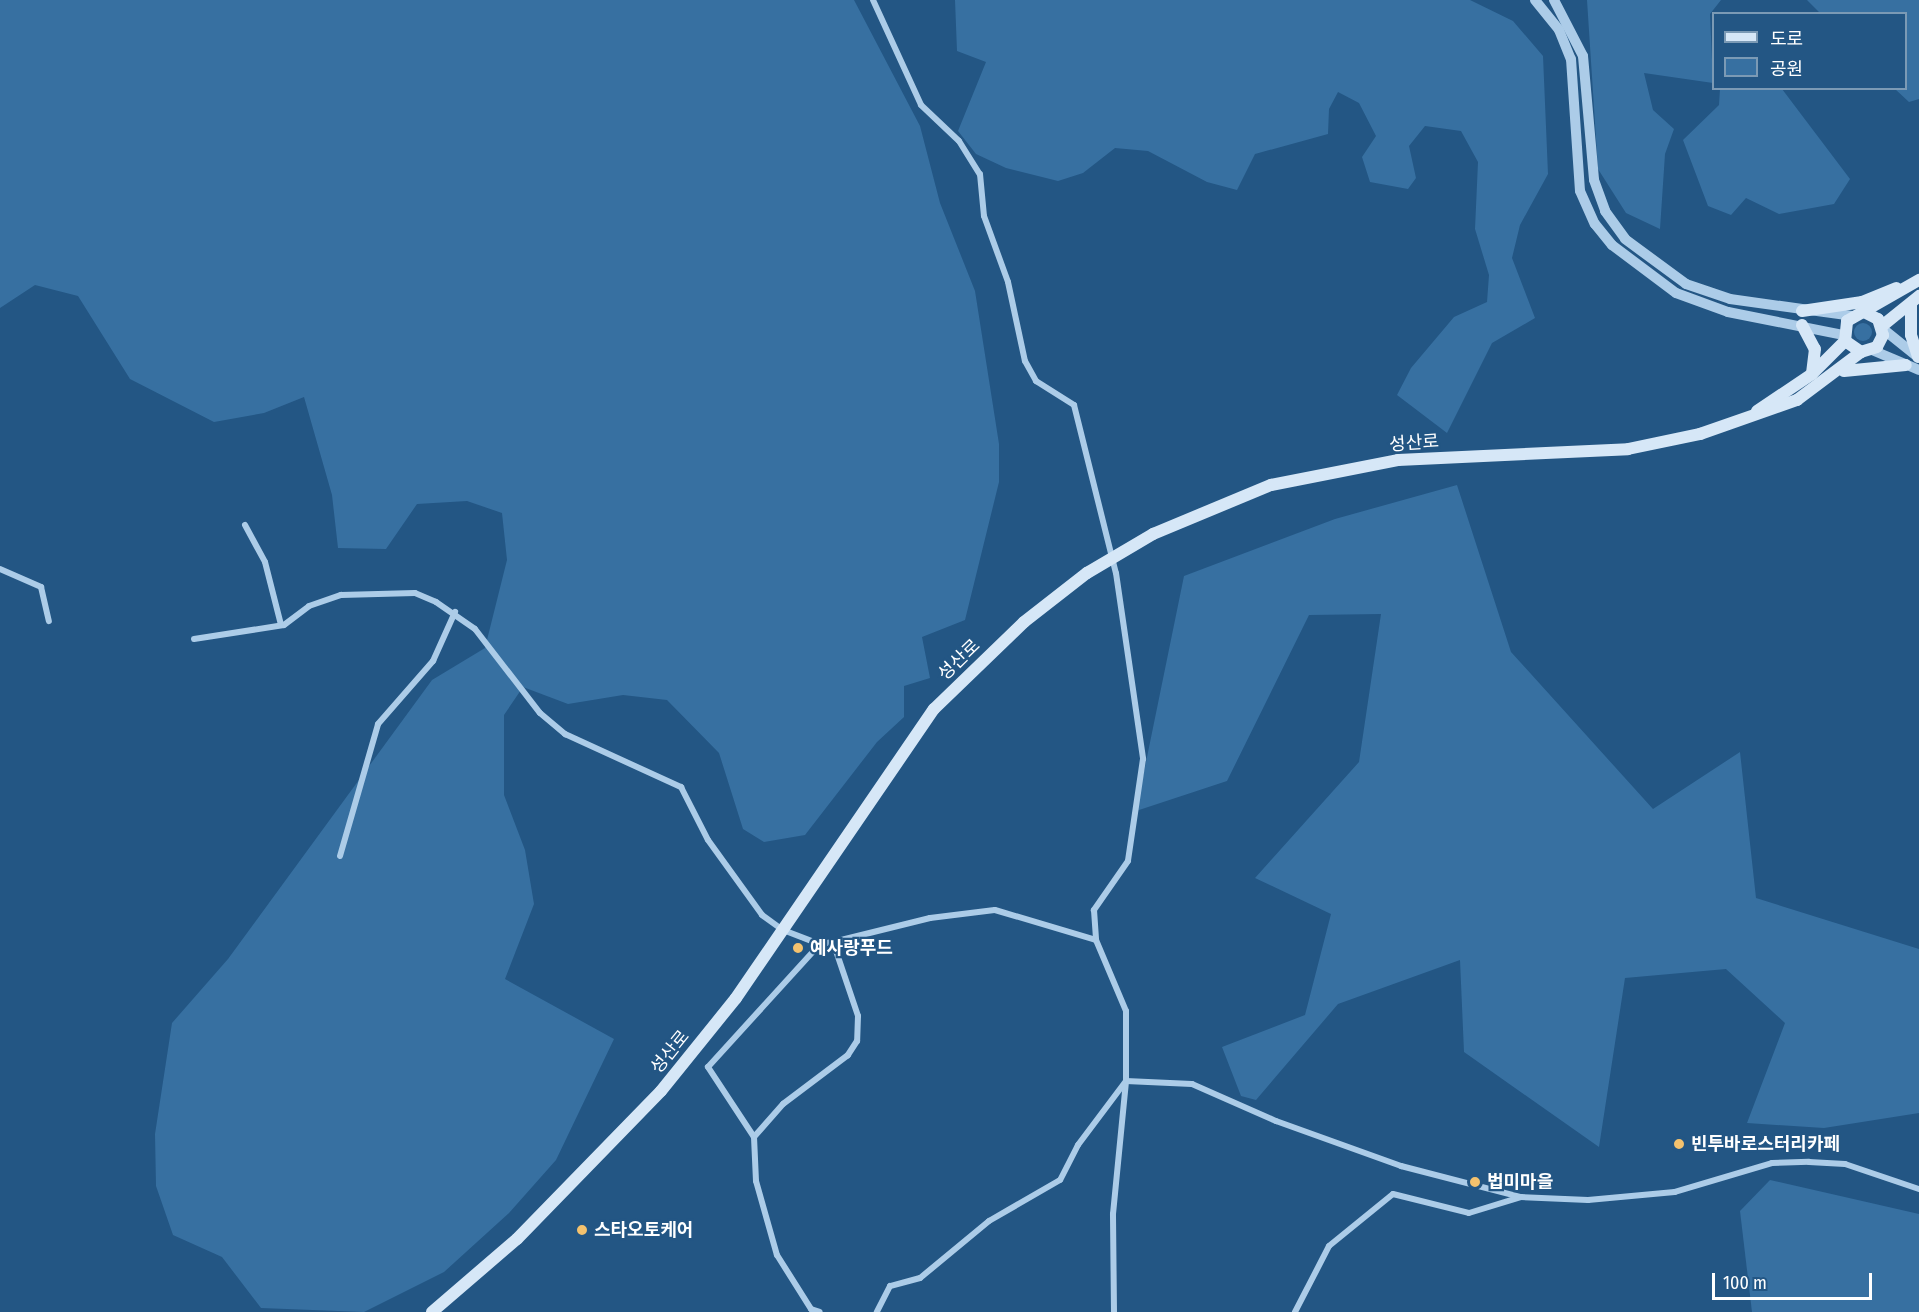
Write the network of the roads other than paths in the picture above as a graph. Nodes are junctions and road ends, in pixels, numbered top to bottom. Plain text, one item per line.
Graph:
1 (873, 0) edge
2 (1535, 0) edge
3 (1554, 0) edge
4 (1919, 279) edge
5 (1915, 300) edge
6 (1802, 311) junction
7 (1858, 314) junction
8 (1802, 325) junction
9 (1882, 327) junction
10 (1844, 338) junction
11 (1867, 351) junction
12 (1919, 362) edge
13 (1906, 365) junction
14 (1840, 373) junction
15 (1812, 374) junction
16 (1747, 418) junction
17 (245, 525) dead end
18 (0, 569) edge
19 (455, 612) junction
20 (50, 621) dead end
21 (281, 625) junction
22 (194, 639) dead end
23 (340, 856) dead end
24 (780, 928) junction
25 (1096, 940) junction
26 (833, 942) junction
27 (820, 944) junction
28 (1126, 1081) junction
29 (754, 1137) junction
30 (1919, 1189) edge
31 (1521, 1197) junction
32 (432, 1312) edge
33 (820, 1312) edge
34 (877, 1312) edge
35 (1114, 1312) edge
36 (1295, 1312) edge

1 - 25 street
2 - 8 street
3 - 6 street
4 - 6 main road
4 - 7 main road
5 - 9 main road
5 - 12 main road
6 - 7 street
7 - 9 main road
7 - 10 main road
8 - 10 street
8 - 15 main road
9 - 11 main road
9 - 12 street
10 - 11 main road
10 - 15 main road
11 - 13 street
11 - 14 main road
12 - 13 street
13 - 14 main road
14 - 16 main road
15 - 16 main road
16 - 24 main road, 성산로
17 - 21 street
18 - 20 street
19 - 21 street
19 - 23 street
19 - 24 street
21 - 22 street
24 - 27 street
24 - 32 main road, 성산로
25 - 26 street
25 - 28 street
26 - 27 street
26 - 29 street
27 - 29 street
28 - 31 street
28 - 34 street
28 - 35 street
29 - 33 street
30 - 31 street
31 - 36 street

